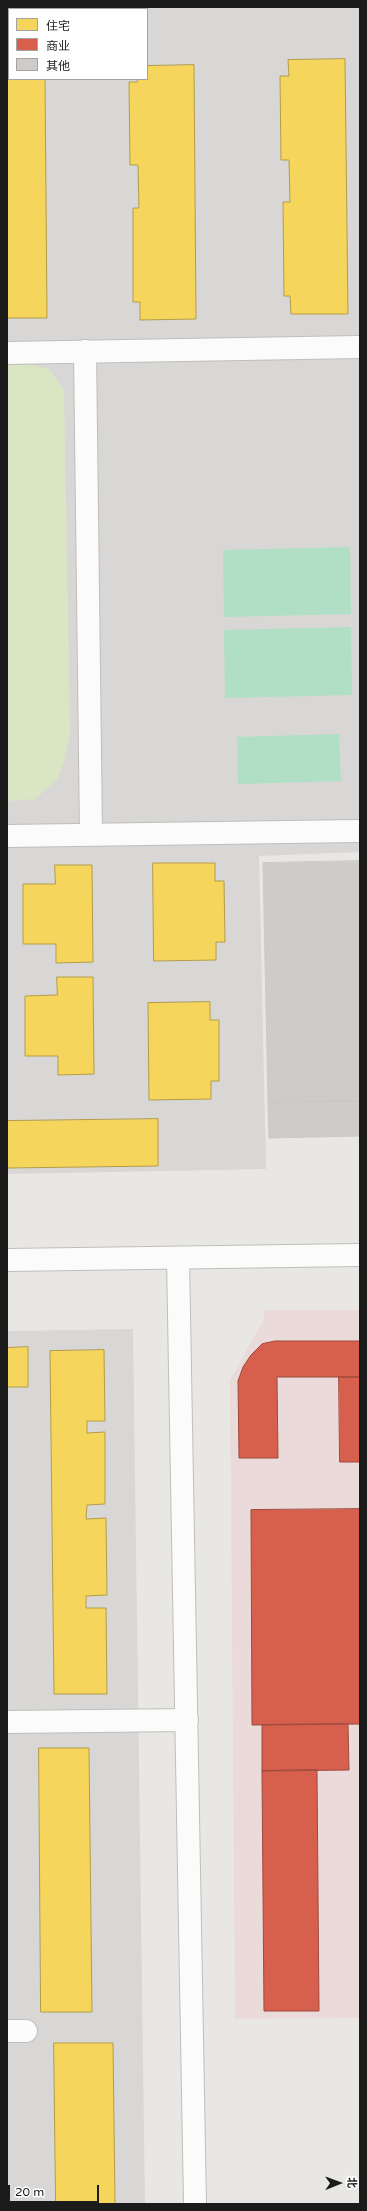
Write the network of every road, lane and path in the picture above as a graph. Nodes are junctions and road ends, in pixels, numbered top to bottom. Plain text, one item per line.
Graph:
1 (360, 347) edge
2 (85, 352) junction
3 (7, 353) edge
4 (357, 830) dead end
5 (91, 834) junction
6 (7, 836) edge
7 (360, 1254) edge
8 (178, 1258) junction
9 (7, 1260) edge
10 (187, 1720) junction
11 (7, 1722) edge
12 (195, 2204) edge

1 - 2 street
2 - 3 street
2 - 5 street
4 - 5 street
5 - 6 street
7 - 8 street
8 - 9 street
8 - 10 street
10 - 11 street
10 - 12 street

